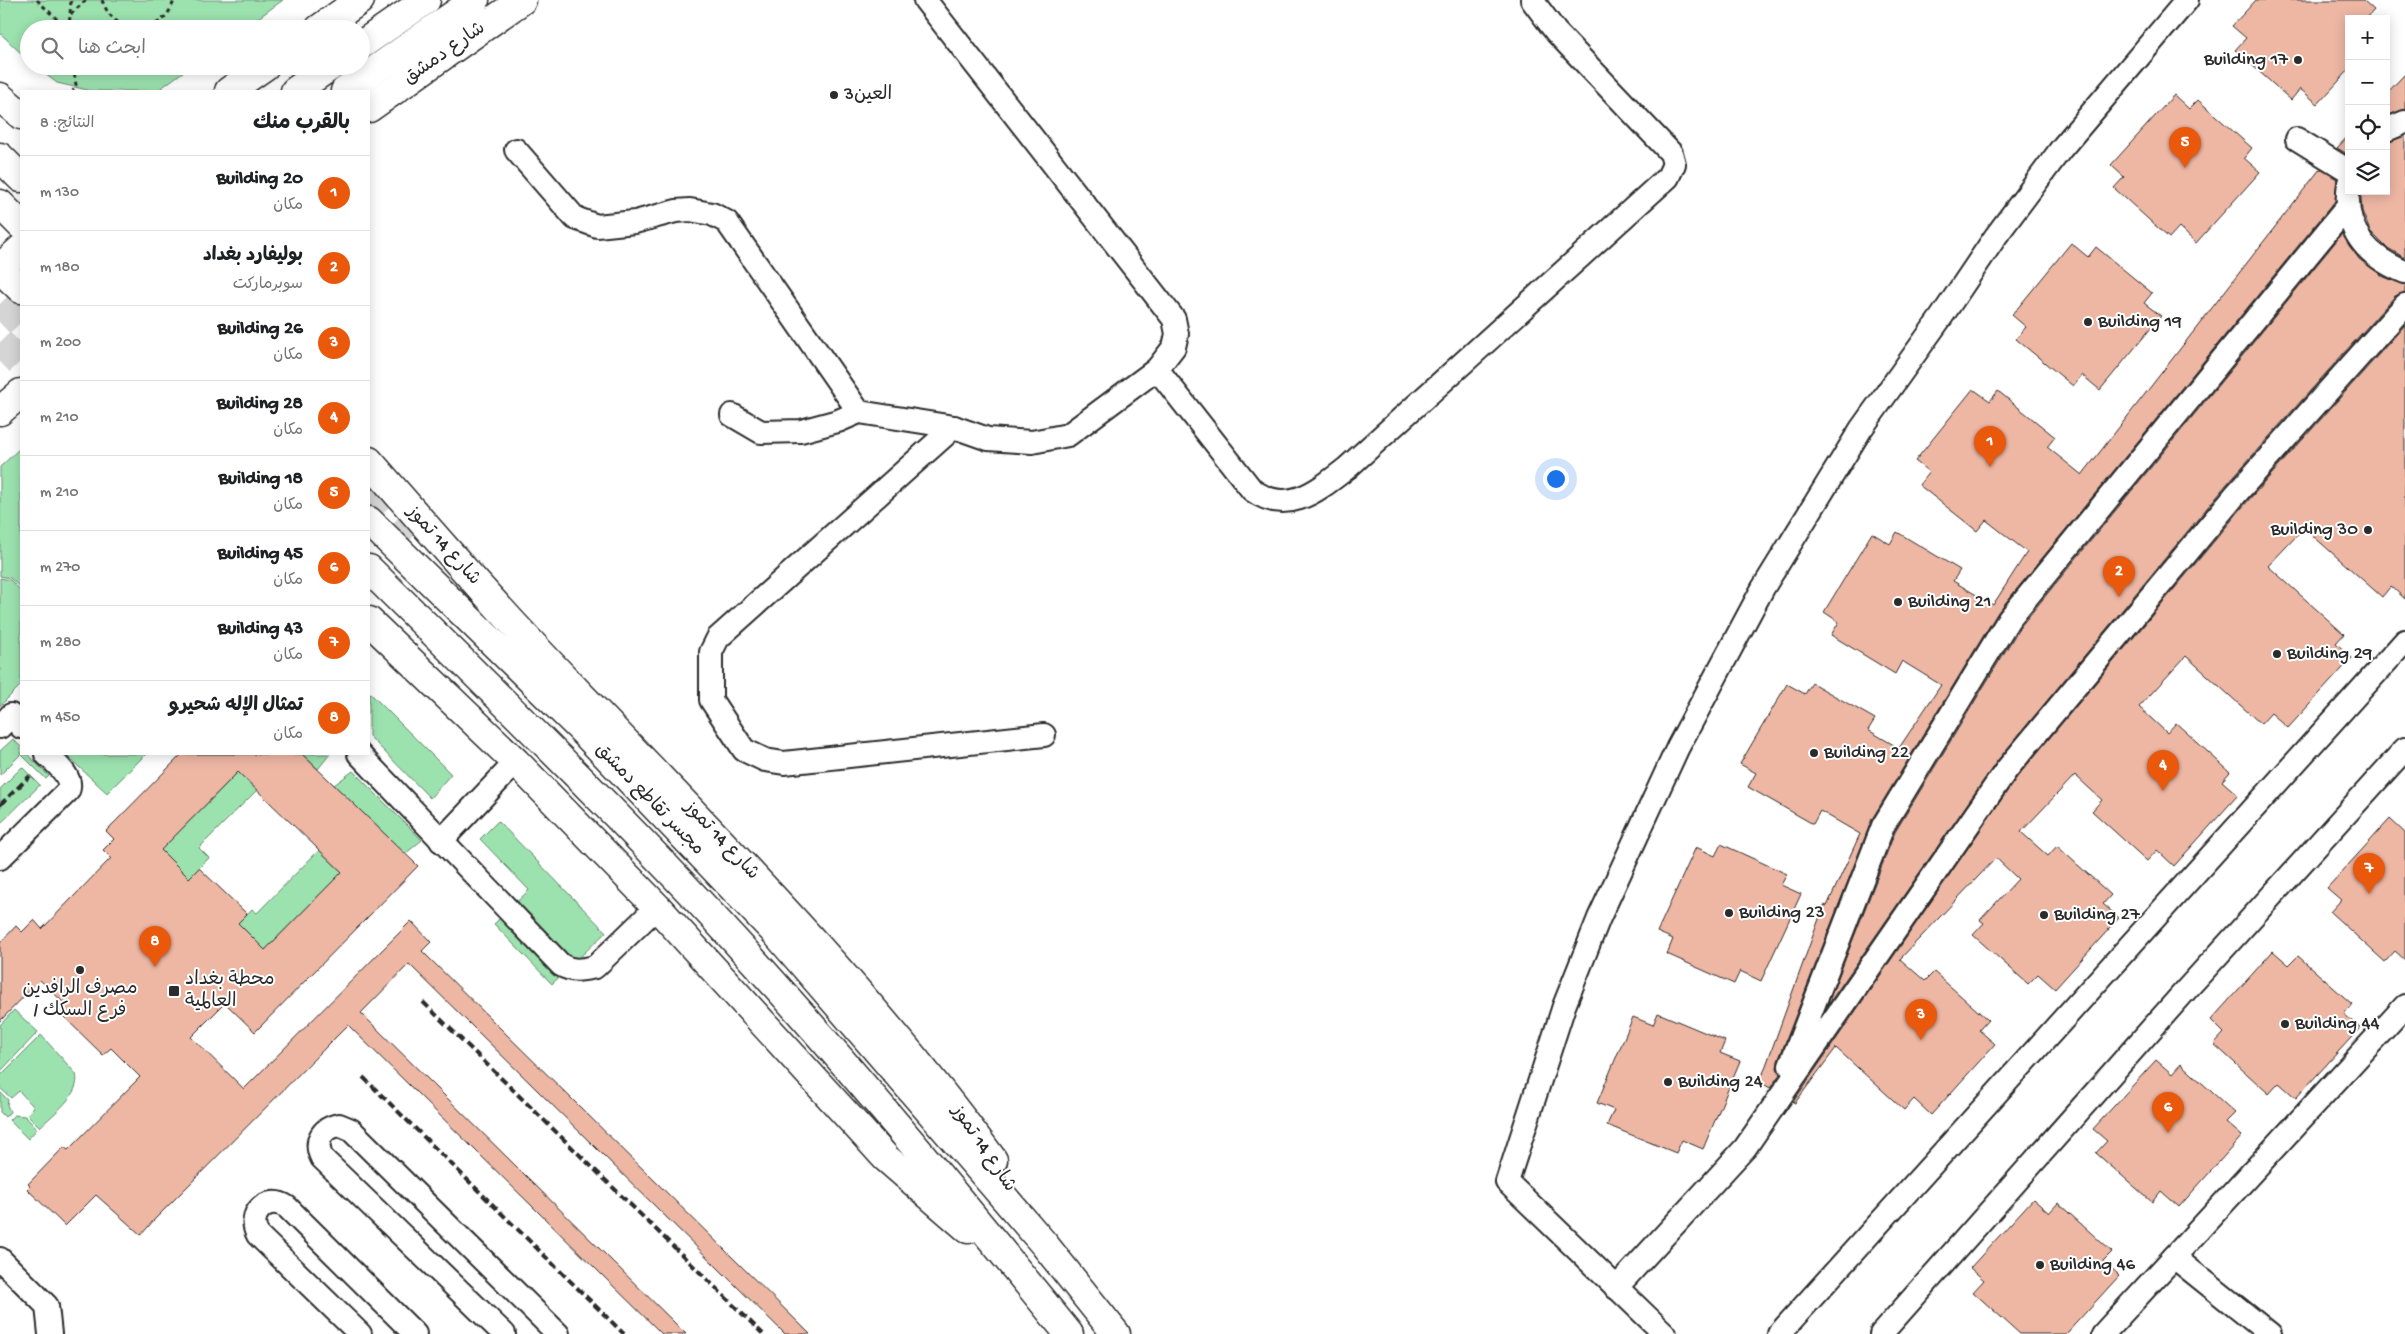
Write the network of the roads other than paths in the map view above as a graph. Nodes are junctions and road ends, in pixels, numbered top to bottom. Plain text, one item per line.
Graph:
1 (360, 0) edge
2 (426, 0) edge
3 (476, 0) edge
4 (522, 0) edge
5 (925, 0) edge
6 (1532, 0) edge
7 (2186, 0) edge
8 (332, 20) edge
9 (370, 39) edge
10 (370, 74) edge
11 (252, 75) edge
12 (318, 75) edge
13 (368, 75) edge
14 (230, 90) edge
15 (296, 90) edge
16 (346, 90) edge
17 (0, 97) edge
18 (370, 107) edge
19 (20, 114) edge
20 (2405, 122) edge
21 (2390, 128) edge
22 (2297, 140) dead end
23 (516, 150) dead end
24 (0, 157) edge
25 (2345, 168) edge
26 (20, 177) edge
27 (2347, 195) edge
28 (0, 204) edge
29 (2348, 206) junction
30 (20, 224) edge
31 (20, 250) edge
32 (0, 268) edge
33 (2405, 272) edge
34 (20, 287) edge
35 (2405, 305) edge
36 (1157, 368) junction
37 (20, 394) edge
38 (0, 411) edge
39 (20, 411) edge
40 (859, 412) junction
41 (732, 415) dead end
42 (0, 418) edge
43 (954, 427) junction
44 (370, 462) edge
45 (370, 522) edge
46 (370, 570) edge
47 (370, 622) edge
48 (2405, 641) edge
49 (1044, 735) dead end
50 (2405, 748) edge
51 (47, 755) edge
52 (360, 755) edge
53 (516, 762) junction
54 (441, 841) junction
55 (0, 858) edge
56 (657, 907) junction
57 (2405, 1006) edge
58 (1776, 1102) junction
59 (934, 1116) joint
60 (1044, 1244) junction
61 (2174, 1257) junction
62 (0, 1259) edge
63 (1011, 1262) junction
64 (1616, 1288) junction
65 (50, 1334) edge
66 (360, 1334) edge
67 (415, 1334) edge
68 (504, 1334) edge
69 (558, 1334) edge
70 (1069, 1334) edge
71 (1116, 1334) edge
72 (1665, 1334) edge
73 (1778, 1334) edge
74 (1881, 1334) edge
75 (2103, 1334) edge
76 (2270, 1334) edge

1 - 8 main road
2 - 9 main road
3 - 10 main road, شارع دمشق
4 - 18 main road, شارع دمشق
5 - 36 street
6 - 36 street
7 - 64 street
11 - 14 main road
12 - 15 main road
13 - 16 main road, شارع دمشق
17 - 19 main road
20 - 21 street
22 - 25 street
23 - 40 street
24 - 26 main road
27 - 29 street
28 - 30 main road
29 - 33 street
29 - 58 street
31 - 32 main road
32 - 34 main road
35 - 58 street
36 - 43 street
37 - 38 main road
39 - 42 main road
40 - 41 street
40 - 43 street
43 - 49 street
44 - 60 main road, شارع 14 تموز
45 - 59 main road, مجسر تقاطع دمشق
46 - 63 main road, مجسر تقاطع دمشق
47 - 53 main road
48 - 73 street
50 - 74 street
51 - 55 street
52 - 54 street
53 - 54 street
53 - 56 main road
54 - 56 street
56 - 63 main road
57 - 61 street
58 - 64 street
59 - 60 main road, شارع 14 تموز
60 - 71 main road, شارع 14 تموز
61 - 75 street
61 - 76 street
62 - 65 street
63 - 70 main road
64 - 72 street
66 - 67 street
68 - 69 street

